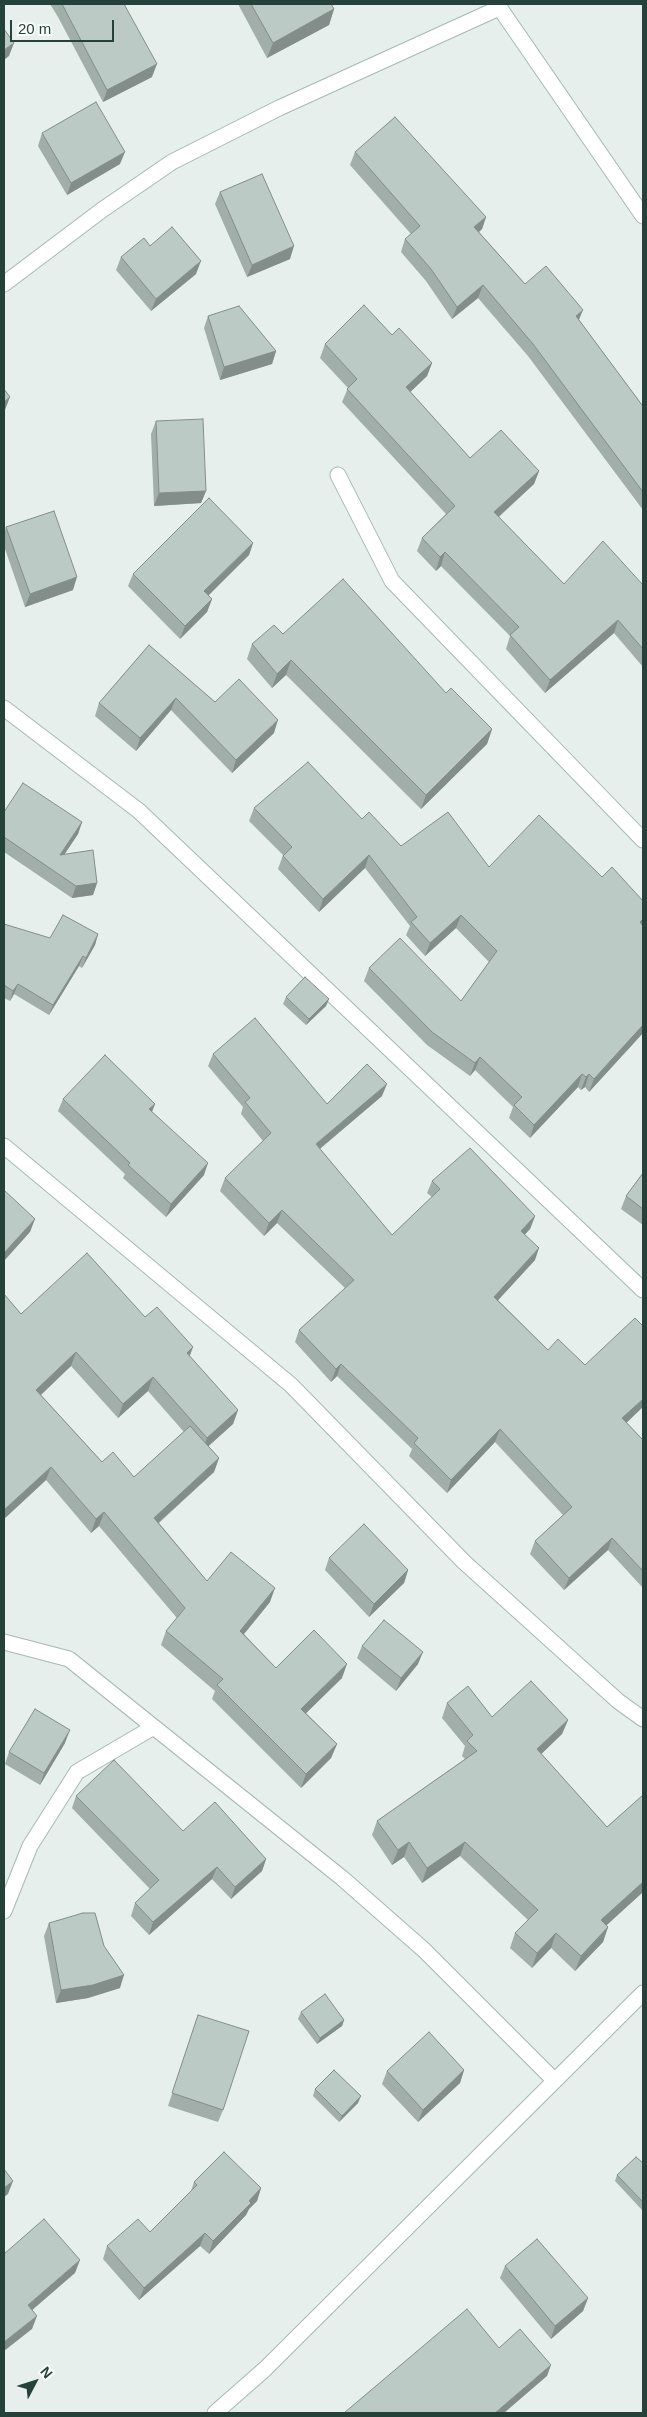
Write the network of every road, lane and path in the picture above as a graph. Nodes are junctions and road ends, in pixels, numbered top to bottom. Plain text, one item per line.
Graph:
1 (498, 6) edge
2 (643, 216) edge
3 (4, 284) edge
4 (338, 475) dead end
5 (4, 708) edge
6 (643, 840) edge
7 (4, 1146) edge
8 (643, 1290) edge
9 (4, 1642) edge
10 (643, 1719) edge
11 (152, 1728) junction
12 (4, 1911) edge
13 (643, 1993) edge
14 (554, 2080) junction
15 (215, 2413) edge

1 - 2 street
1 - 3 street
4 - 6 street
5 - 8 street
7 - 10 street
9 - 11 street
11 - 12 street
11 - 14 street
13 - 14 street
14 - 15 street

